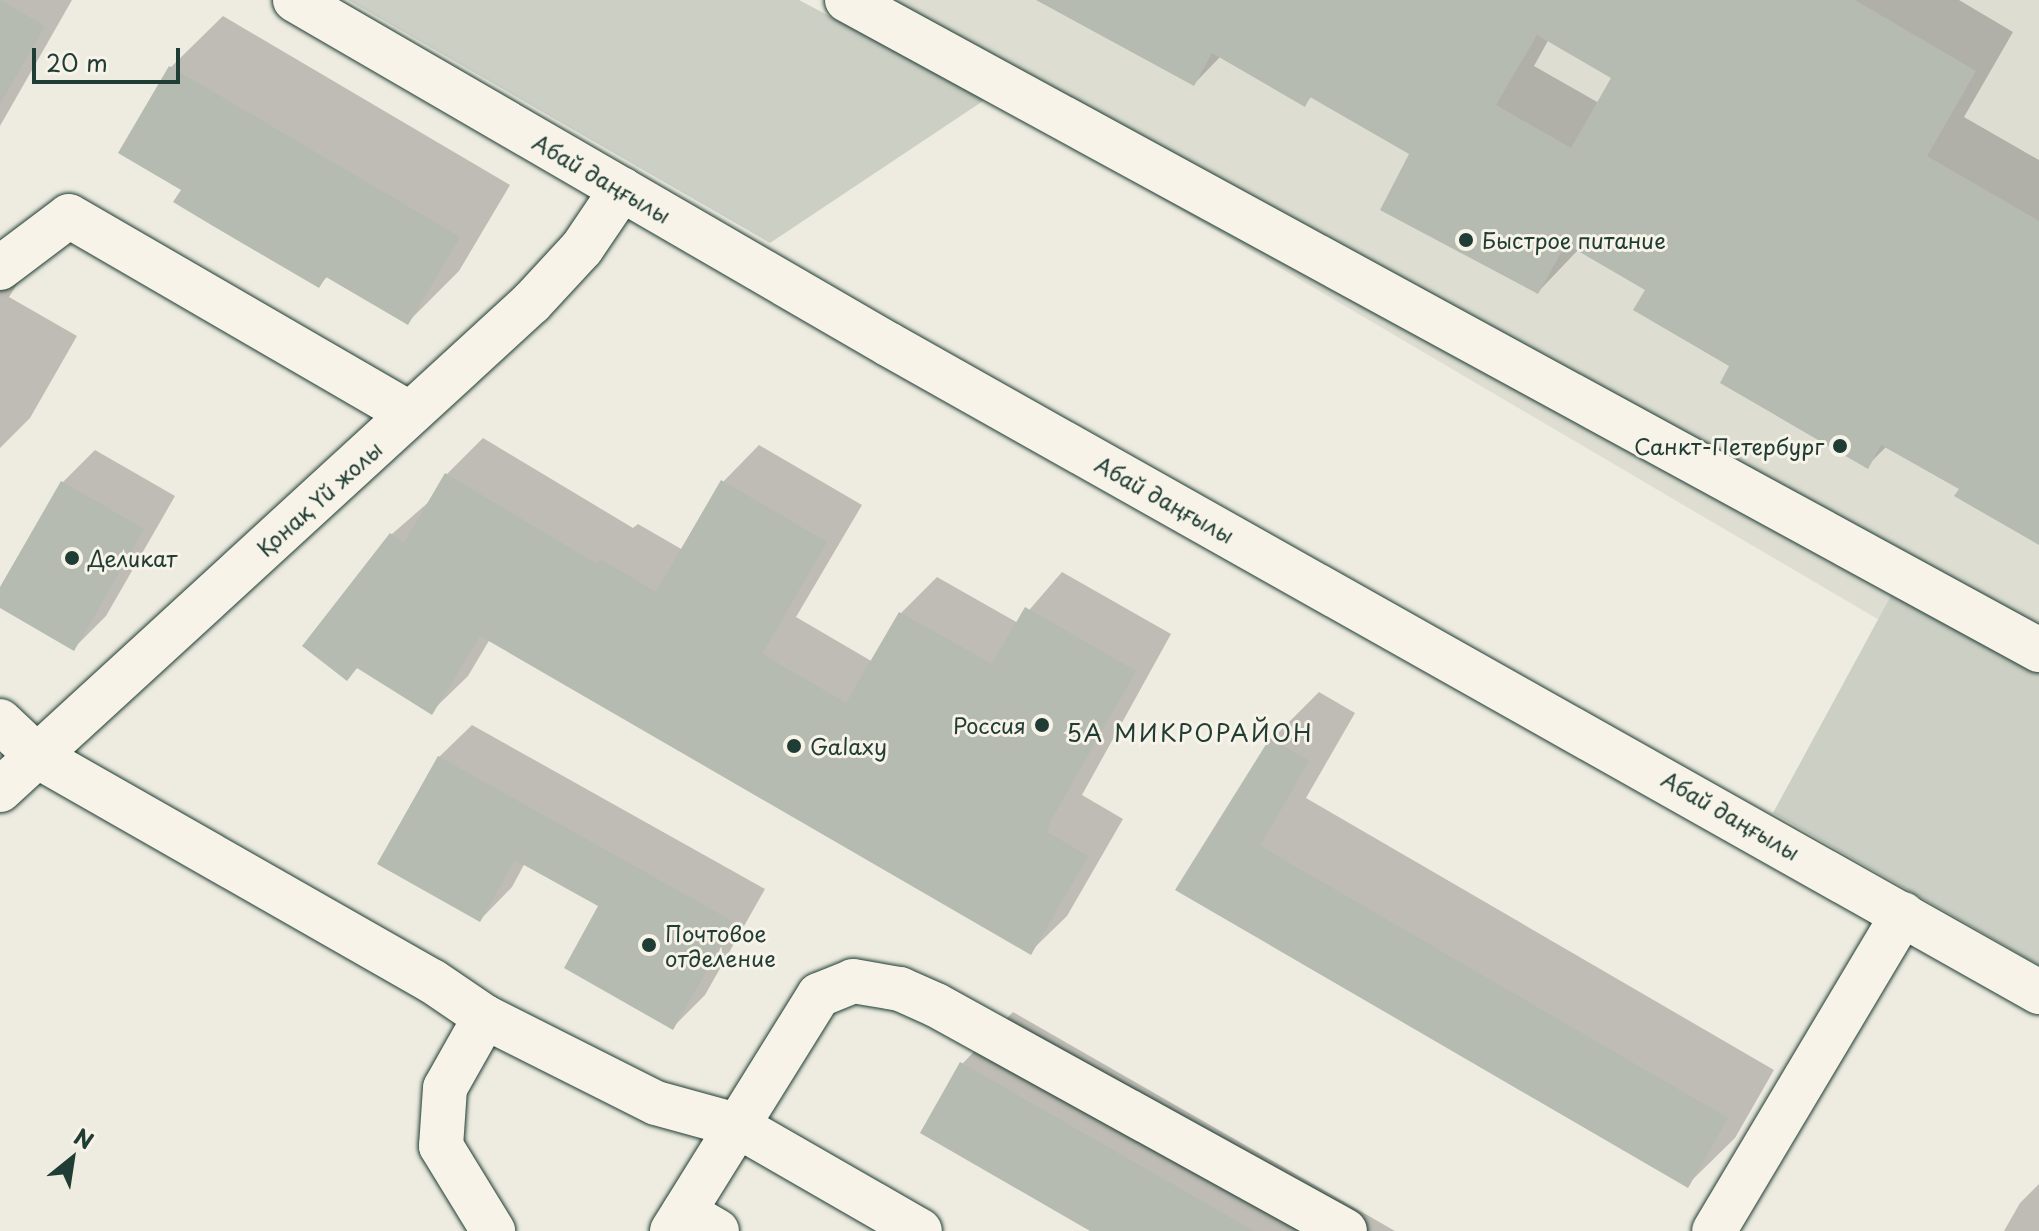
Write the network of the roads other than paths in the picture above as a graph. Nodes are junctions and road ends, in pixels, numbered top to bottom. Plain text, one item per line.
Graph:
1 (295, 0) edge
2 (847, 0) edge
3 (622, 189) junction
4 (0, 268) edge
5 (410, 414) junction
6 (2039, 650) edge
7 (0, 721) edge
8 (37, 756) junction
9 (0, 790) edge
10 (1903, 914) junction
11 (2039, 992) edge
12 (485, 1017) junction
13 (736, 1125) junction
14 (691, 1225) edge
15 (493, 1231) edge
16 (920, 1231) edge
17 (1345, 1231) edge
18 (1714, 1231) edge

1 - 3 street, Абай даңғылы
2 - 6 street
3 - 5 street, Қонақ Үй жолы
3 - 10 street, Абай даңғылы
4 - 5 street
5 - 8 street, Қонақ Үй жолы
7 - 8 street
8 - 9 street, Қонақ Үй жолы
8 - 12 street
10 - 11 street, Абай даңғылы
10 - 18 street
12 - 13 street
12 - 15 street
13 - 14 street
13 - 16 street
13 - 17 street

